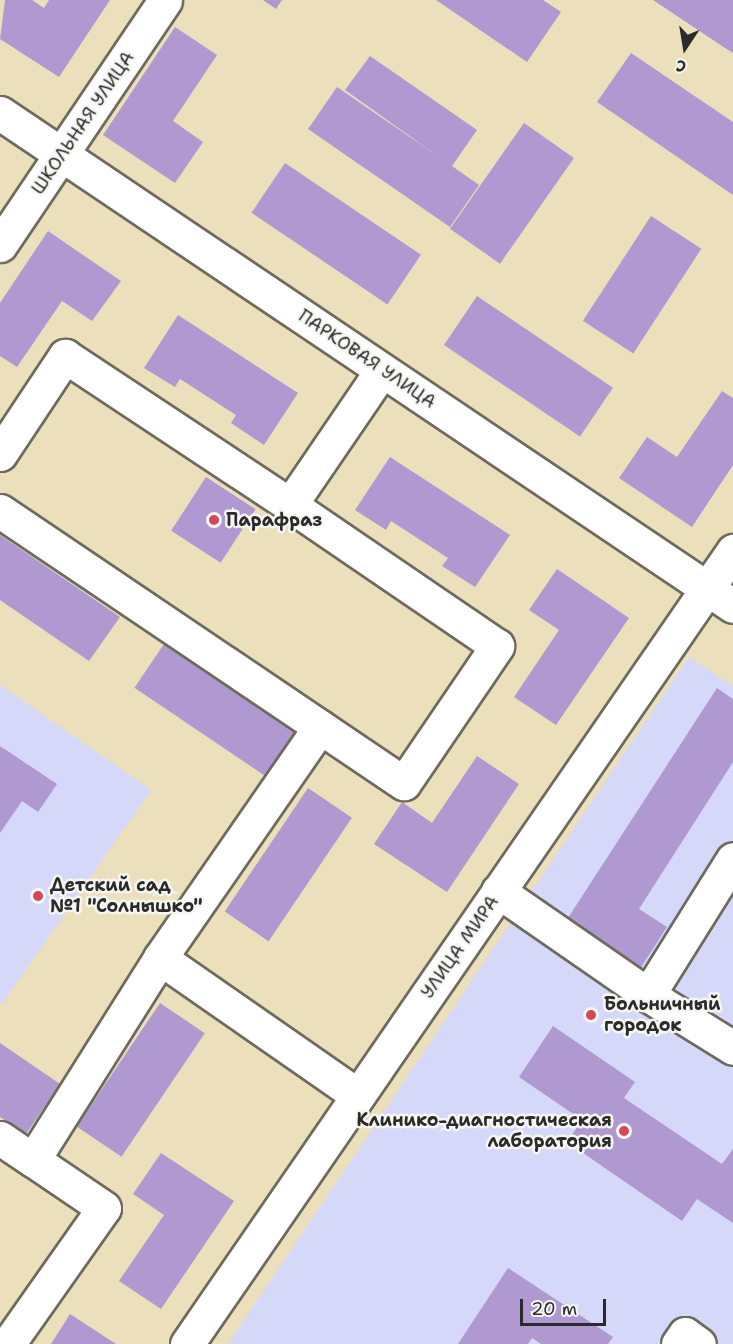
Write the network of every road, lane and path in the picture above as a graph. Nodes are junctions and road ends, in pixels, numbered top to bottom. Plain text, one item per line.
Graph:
1 (165, 0) edge
2 (0, 113) edge
3 (62, 155) junction
4 (0, 245) edge
5 (382, 370) junction
6 (0, 454) edge
7 (290, 505) junction
8 (0, 511) edge
9 (733, 551) edge
10 (720, 598) edge
11 (320, 727) junction
12 (733, 859) edge
13 (498, 891) junction
14 (160, 958) junction
15 (648, 995) junction
16 (733, 1048) edge
17 (357, 1095) junction
18 (0, 1138) edge
19 (33, 1160) junction
20 (8, 1344) edge
21 (188, 1344) edge
22 (678, 1344) edge
23 (699, 1344) edge

1 - 3 street, ШКОЛЬНАЯ УЛИЦА
2 - 3 street, ПАРКОВАЯ УЛИЦА
3 - 4 street, ШКОЛЬНАЯ УЛИЦА
3 - 5 street, ПАРКОВАЯ УЛИЦА
5 - 7 street
5 - 10 street, ПАРКОВАЯ УЛИЦА
6 - 7 street
7 - 11 street
8 - 11 street
9 - 10 street, УЛИЦА МИРА
10 - 13 street, УЛИЦА МИРА
11 - 14 street
12 - 15 street
13 - 15 street
13 - 17 street, УЛИЦА МИРА
14 - 17 street
14 - 19 street
15 - 16 street
17 - 21 street, УЛИЦА МИРА
18 - 19 street
19 - 20 street
22 - 23 street

